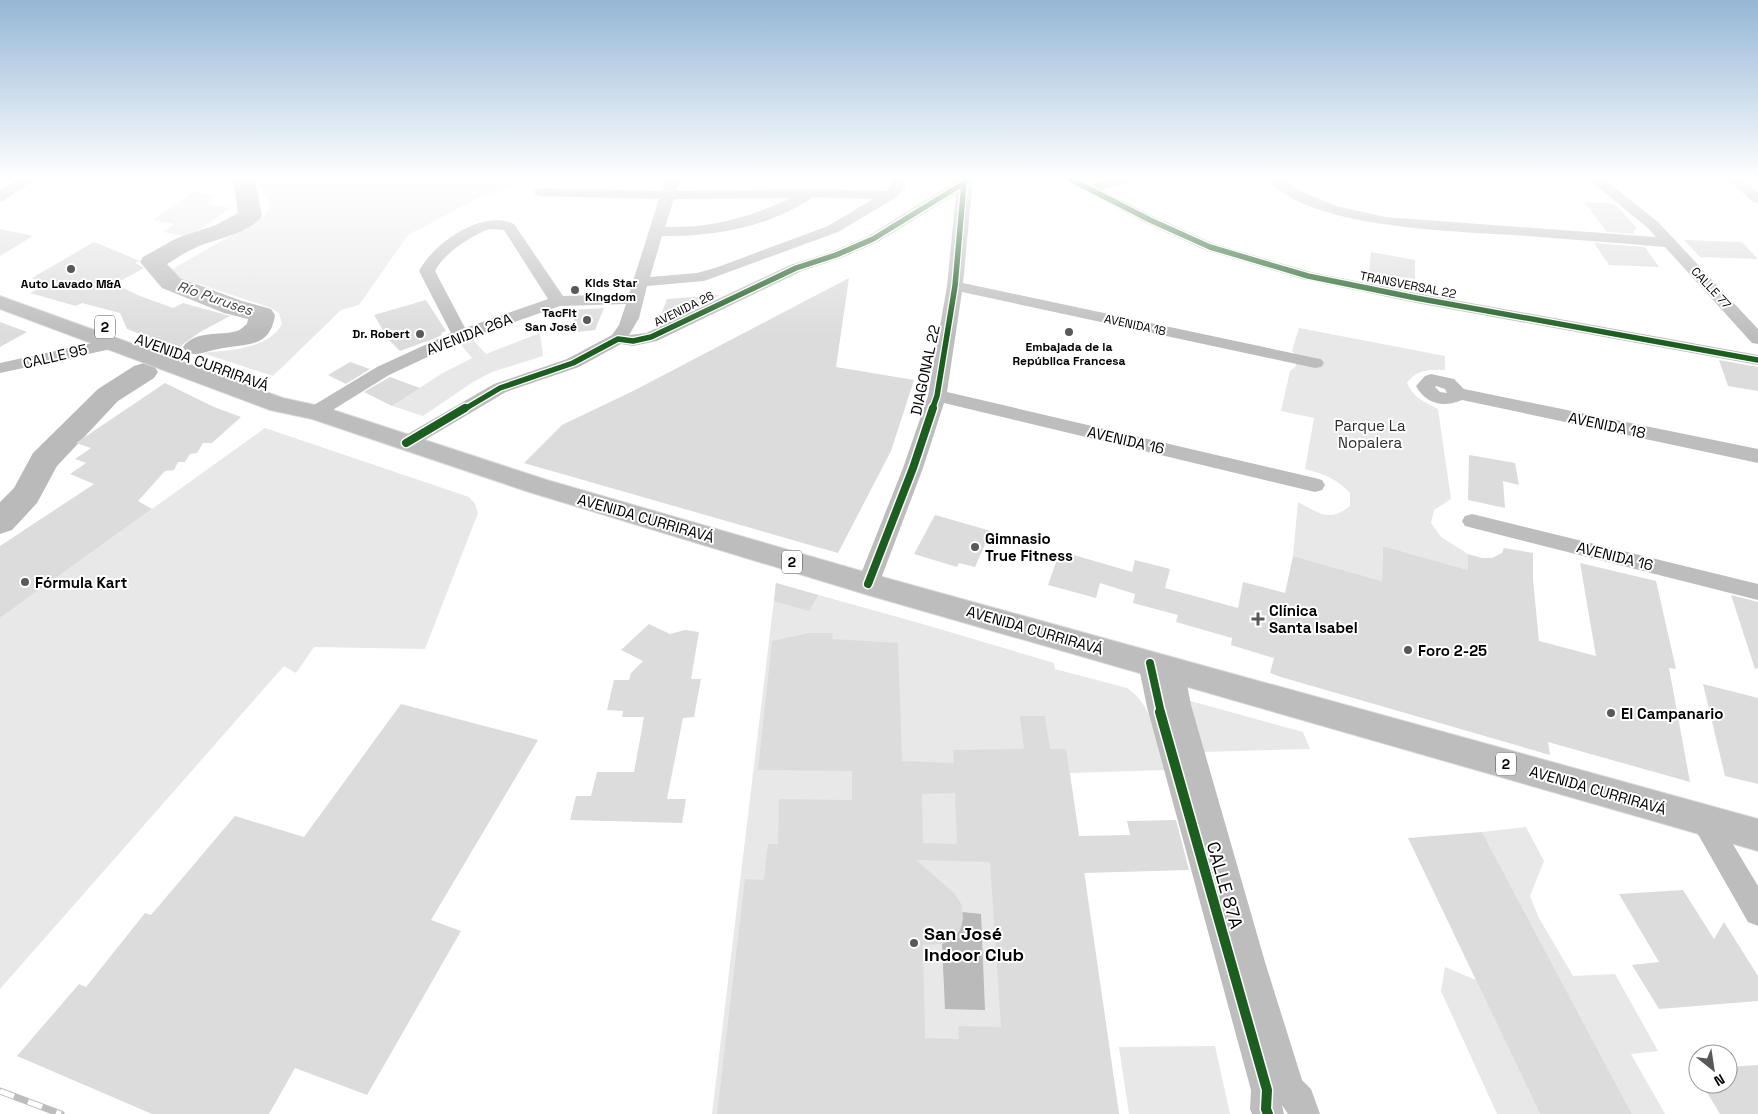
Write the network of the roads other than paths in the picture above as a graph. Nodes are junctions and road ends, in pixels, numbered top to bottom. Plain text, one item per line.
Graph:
1 (473, 231) edge
2 (512, 231) edge
3 (657, 231) joint
4 (704, 231) edge
5 (828, 231) edge
6 (886, 231) edge
7 (960, 231) edge
8 (1175, 231) edge
9 (1514, 231) edge
10 (1659, 231) edge
11 (1670, 243) junction
12 (955, 286) junction
13 (0, 288) edge
14 (637, 291) junction
15 (558, 301) junction
16 (0, 302) edge
17 (460, 335) junction
18 (618, 339) junction
19 (1758, 339) edge
20 (110, 344) junction
21 (1758, 360) edge
22 (1315, 363) dead end
23 (0, 368) edge
24 (1456, 393) dead end
25 (937, 396) junction
26 (316, 412) junction
27 (406, 443) junction
28 (1758, 456) edge
29 (1315, 485) dead end
30 (1472, 521) dead end
31 (868, 584) junction
32 (1758, 592) edge
33 (1161, 666) junction
34 (1704, 820) junction
35 (1758, 835) edge
36 (1758, 912) edge
37 (1240, 962) junction
38 (1268, 1114) edge
39 (1304, 1114) edge

1 - 17 street
2 - 15 street
3 - 4 street
3 - 14 street
5 - 14 street, AVENIDA 26A
6 - 18 street, AVENIDA 26
7 - 12 street, DIAGONAL 22
8 - 21 street, TRANSVERSAL 22
9 - 11 street
10 - 11 street, CALLE 77
11 - 19 street, CALLE 77
12 - 22 street, AVENIDA 18
12 - 25 street, DIAGONAL 22
13 - 26 highway, AVENIDA CURRIRAVÁ / 2
14 - 15 street, AVENIDA 26A
14 - 18 street
15 - 17 street, AVENIDA 26A
16 - 20 highway, AVENIDA CURRIRAVÁ / 2
17 - 26 street, AVENIDA 26A
18 - 27 street, AVENIDA 26
20 - 23 street, CALLE 95
20 - 26 highway, AVENIDA CURRIRAVÁ / 2
24 - 28 street, AVENIDA 18
25 - 29 street, AVENIDA 16
25 - 31 street, DIAGONAL 22
26 - 27 highway, AVENIDA CURRIRAVÁ / 2
27 - 31 highway, AVENIDA CURRIRAVÁ / 2
30 - 32 street, AVENIDA 16
31 - 33 highway, AVENIDA CURRIRAVÁ / 2
33 - 34 highway, AVENIDA CURRIRAVÁ / 2
33 - 37 street, CALLE 87A
34 - 35 highway, AVENIDA CURRIRAVÁ / 2
34 - 36 street
37 - 38 street, CALLE 87A
37 - 39 street, CALLE 87A

